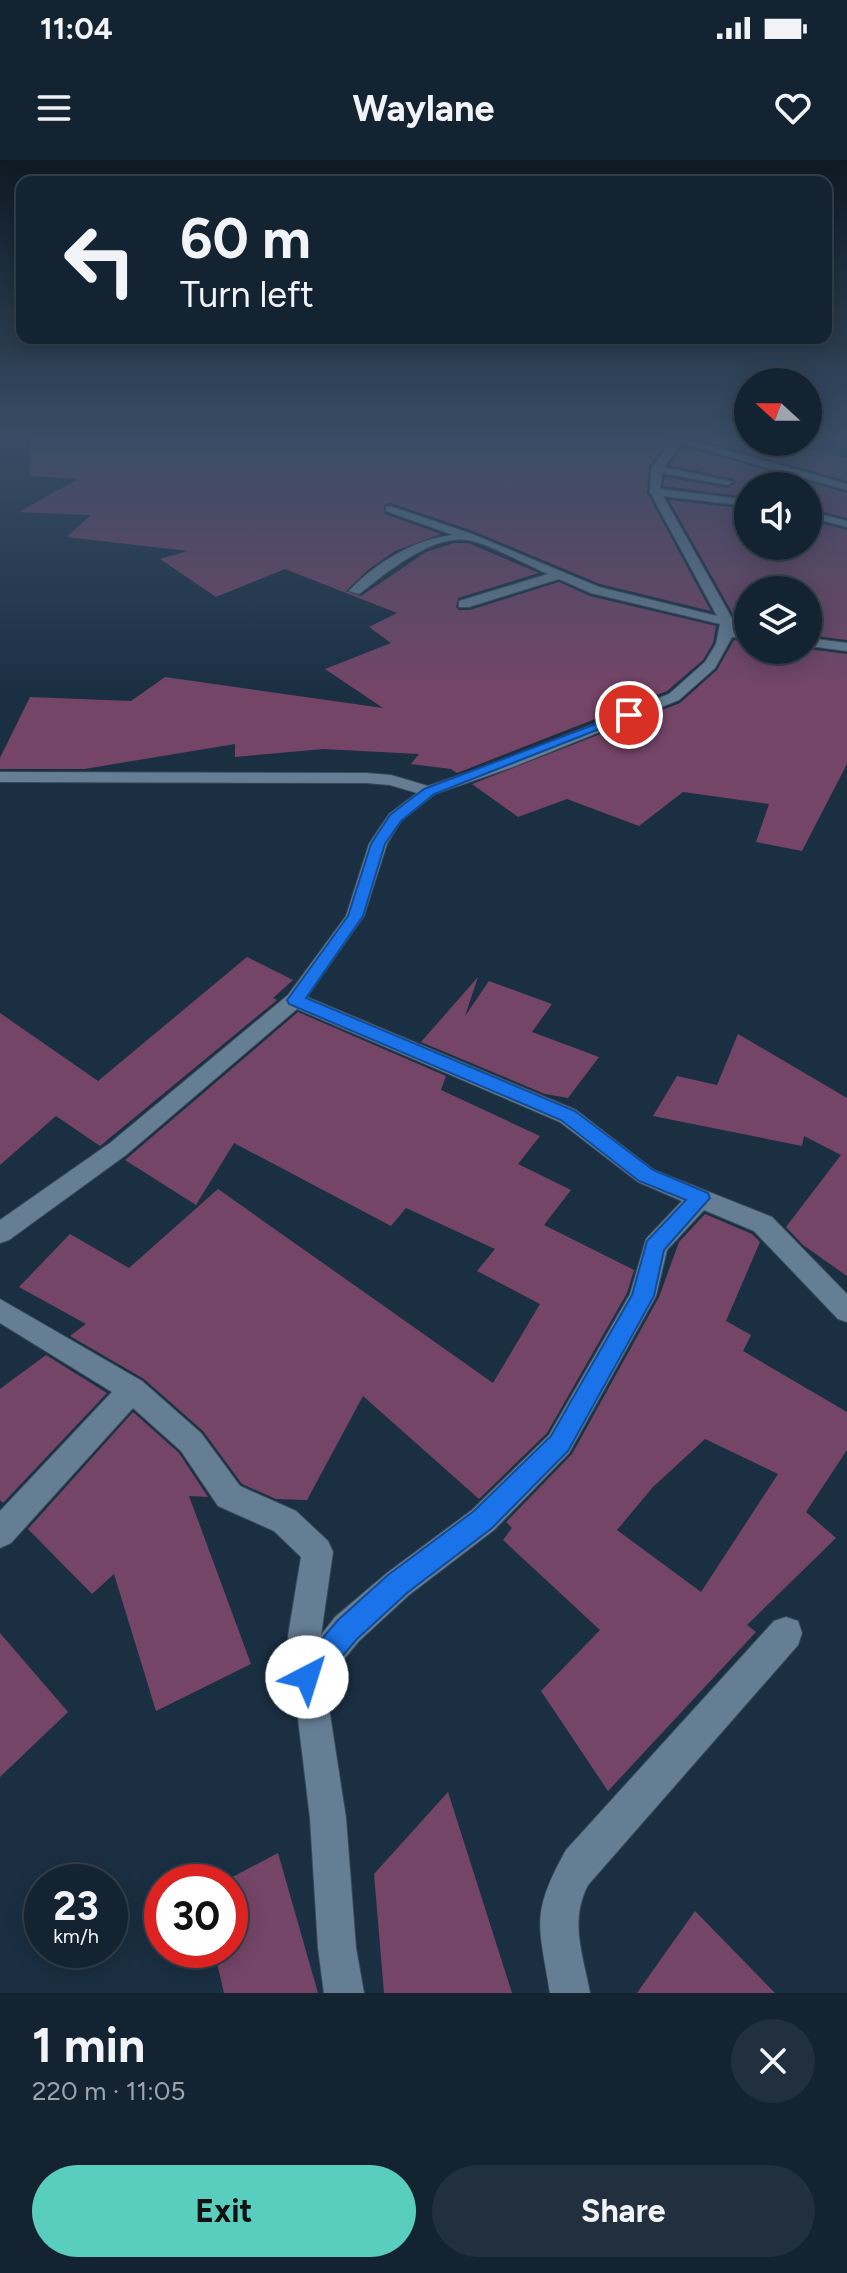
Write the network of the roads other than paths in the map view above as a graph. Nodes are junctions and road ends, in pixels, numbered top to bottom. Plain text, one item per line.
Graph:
1 (435, 525) edge
2 (672, 525) edge
3 (468, 536) junction
4 (559, 575) junction
5 (355, 591) dead end
6 (464, 604) dead end
7 (727, 627) junction
8 (734, 630) edge
9 (822, 644) edge
10 (847, 647) edge
11 (0, 777) edge
12 (429, 791) junction
13 (295, 1000) junction
14 (700, 1198) junction
15 (0, 1233) edge
16 (0, 1310) edge
17 (847, 1311) edge
18 (132, 1390) junction
19 (0, 1533) edge
20 (786, 1633) dead end
21 (307, 1677) junction
22 (344, 1993) edge
23 (570, 1993) edge

1 - 3 street
2 - 7 street
3 - 4 street
3 - 5 street
4 - 6 street
4 - 7 street
7 - 8 street
7 - 12 street
9 - 10 street
11 - 12 street
12 - 13 street
13 - 14 street
13 - 15 street
14 - 17 street
14 - 21 street
16 - 18 street
18 - 19 street
18 - 21 street
20 - 23 street
21 - 22 street

